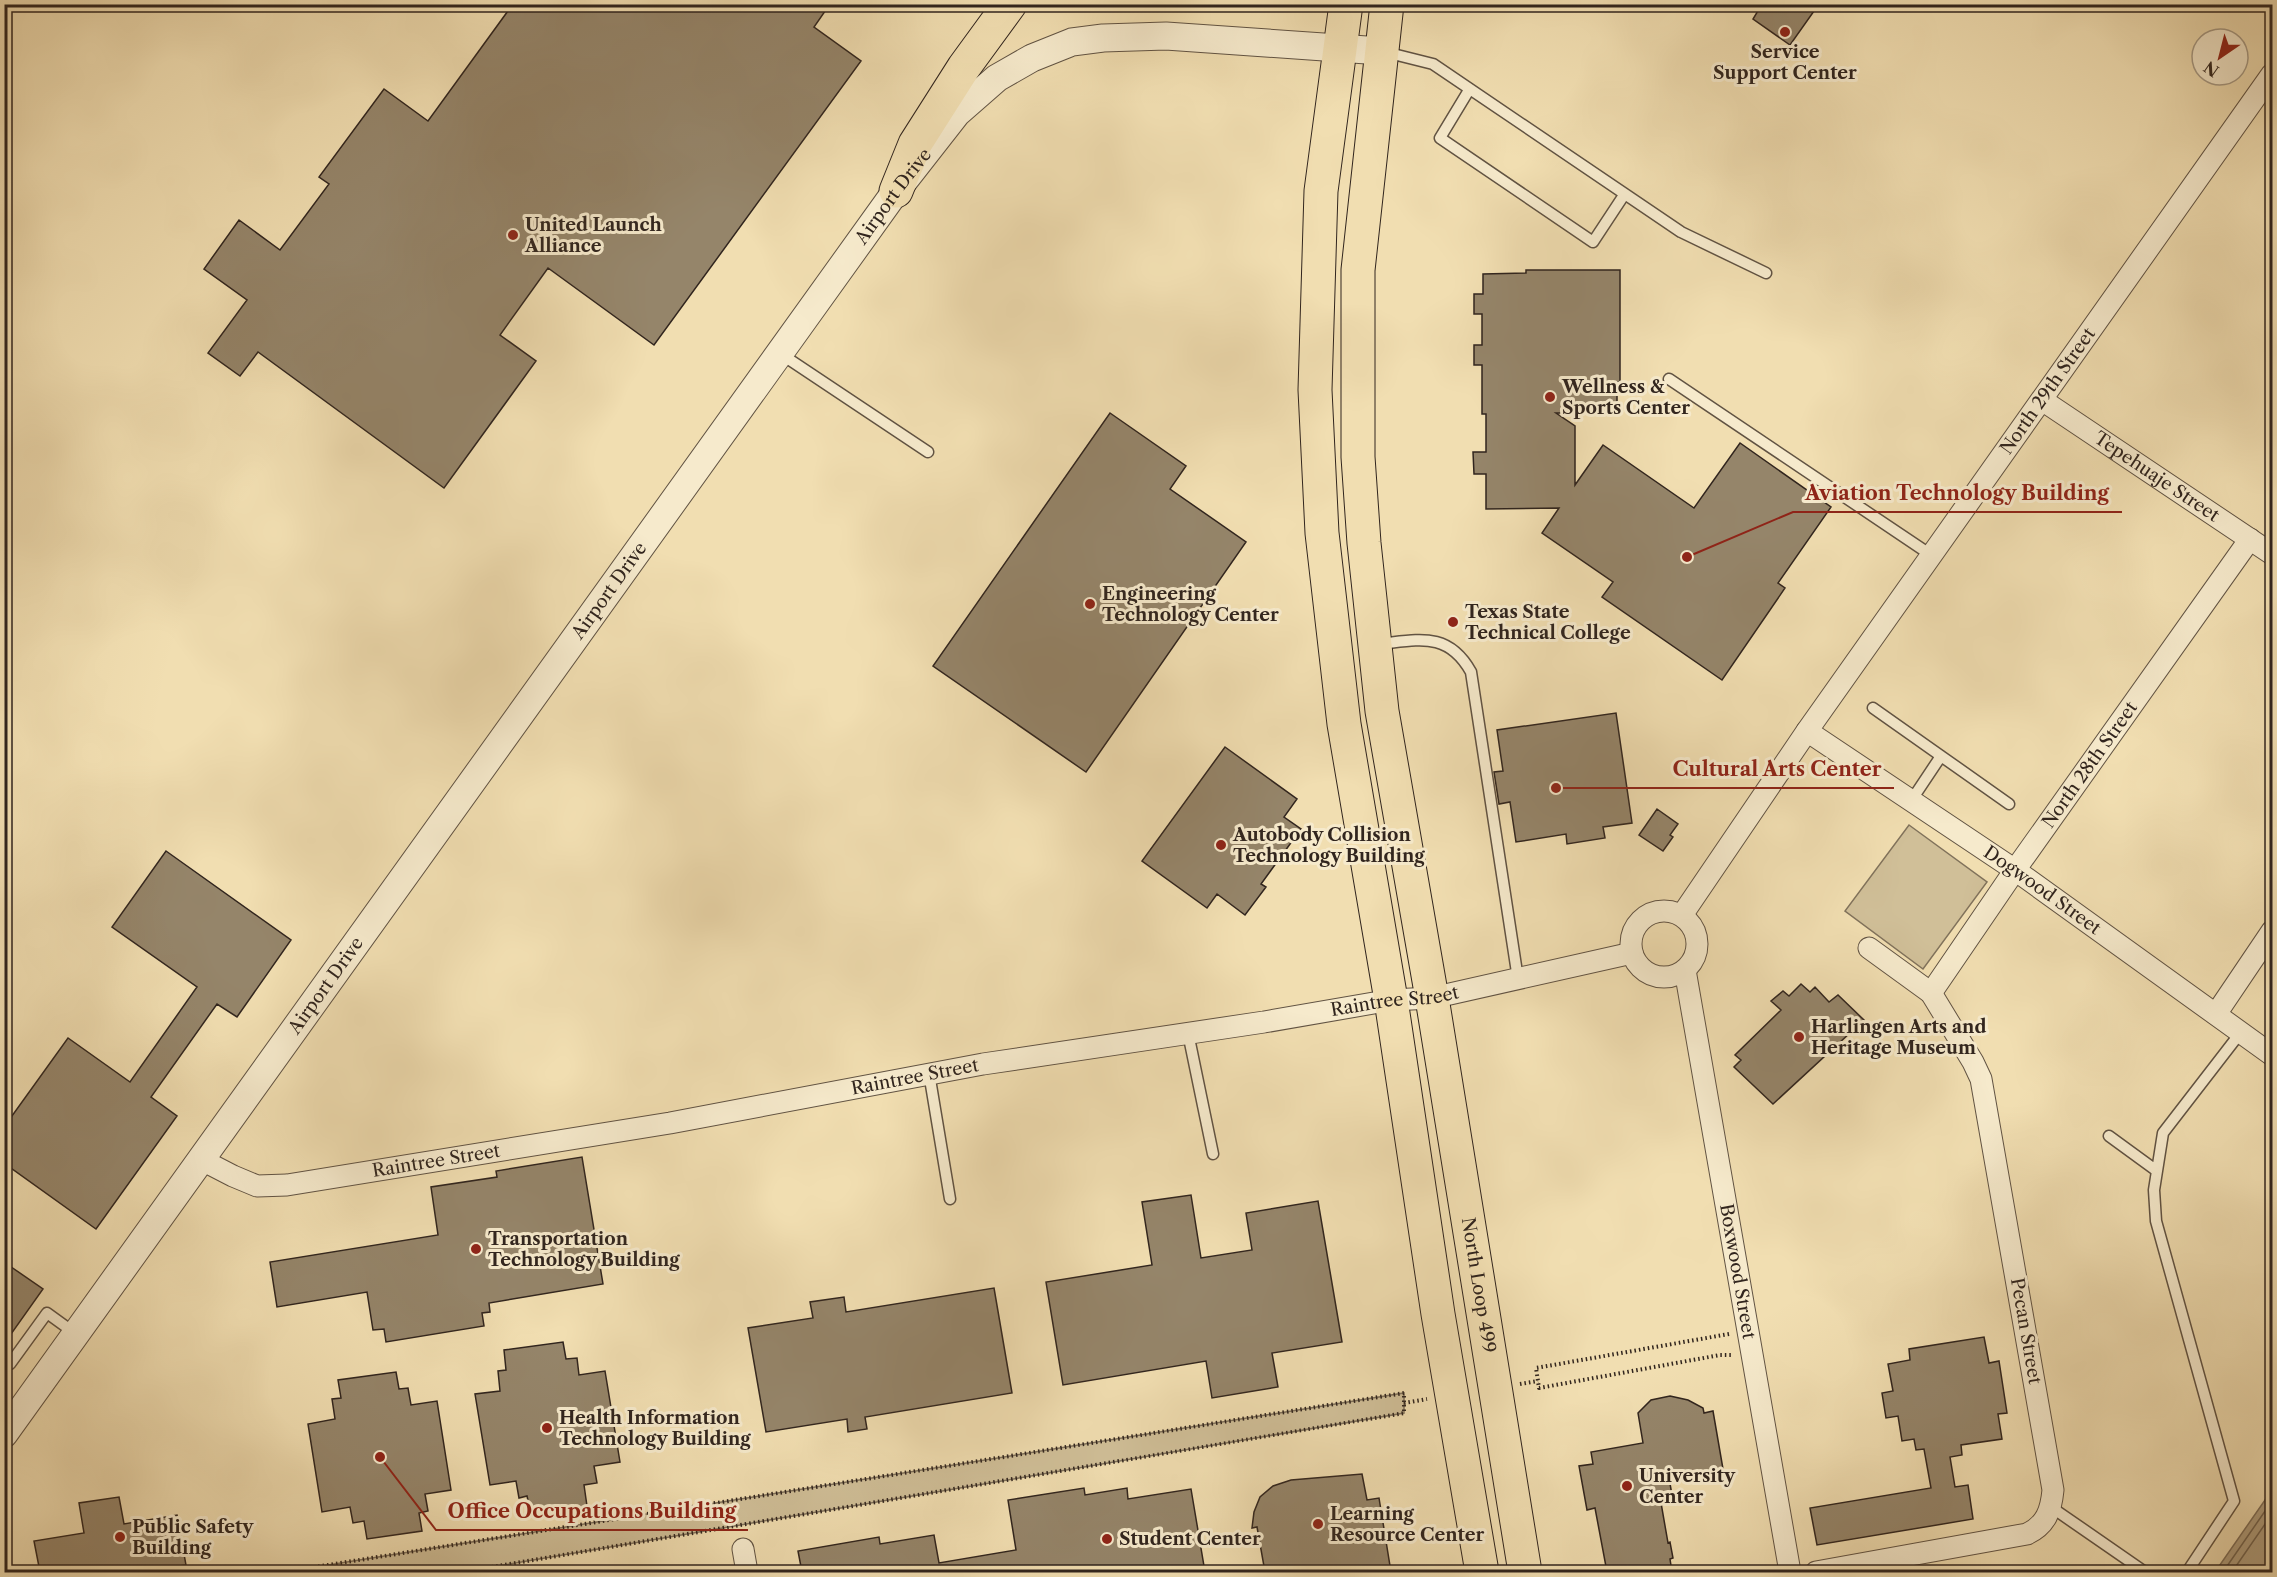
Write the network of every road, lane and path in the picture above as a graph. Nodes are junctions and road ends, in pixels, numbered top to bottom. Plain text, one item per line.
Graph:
1 (1010, 4) edge
2 (1346, 4) edge
3 (1387, 4) edge
4 (1339, 48) junction
5 (1381, 51) junction
6 (2272, 74) edge
7 (1469, 90) junction
8 (896, 190) junction
9 (1624, 195) junction
10 (1766, 273) dead end
11 (780, 354) junction
12 (1669, 379) dead end
13 (2042, 400) junction
14 (928, 452) dead end
15 (2250, 538) junction
16 (2272, 554) edge
17 (1931, 555) junction
18 (1375, 644) junction
19 (1873, 708) dead end
20 (1807, 731) junction
21 (1941, 756) junction
22 (1911, 801) junction
23 (2009, 804) dead end
24 (2014, 870) junction
25 (1682, 915) junction
26 (2272, 932) edge
27 (1869, 948) dead end
28 (1632, 954) junction
29 (1685, 970) junction
30 (1518, 979) junction
31 (1931, 993) junction
32 (1432, 998) junction
33 (1391, 1000) junction
34 (2216, 1014) junction
35 (2241, 1032) junction
36 (1188, 1033) junction
37 (2272, 1055) edge
38 (929, 1074) junction
39 (2109, 1136) dead end
40 (1213, 1154) dead end
41 (202, 1160) junction
42 (2157, 1171) junction
43 (950, 1199) dead end
44 (1748, 1331) junction
45 (76, 1334) junction
46 (1752, 1355) junction
47 (10, 1364) dead end
48 (12, 1406) edge
49 (4, 1434) edge
50 (2051, 1507) junction
51 (743, 1549) dead end
52 (310, 1572) edge
53 (462, 1572) edge
54 (747, 1572) edge
55 (1482, 1572) edge
56 (1526, 1572) edge
57 (1790, 1572) edge
58 (1816, 1572) edge
59 (2145, 1572) edge
60 (2187, 1572) edge

1 - 8 main road
2 - 4 main road
3 - 5 main road, North Loop 499
4 - 5 street, Airport Drive
4 - 8 street, Airport Drive
4 - 33 main road
5 - 7 lane
5 - 18 main road, North Loop 499
6 - 13 street, North 29th Street
7 - 9 lane
7 - 9 lane
8 - 11 street, Airport Drive
9 - 10 lane
11 - 14 lane
11 - 41 street, Airport Drive
12 - 17 lane
13 - 15 street, Tepehuaje Street
13 - 17 street, North 29th Street
15 - 16 street, Tepehuaje Street
15 - 24 street, North 28th Street
17 - 20 street, North 29th Street
18 - 30 lane
18 - 32 main road, North Loop 499
19 - 21 lane
20 - 22 street, Dogwood Street
20 - 25 street, North 29th Street
21 - 22 lane
21 - 23 lane
22 - 24 street, Dogwood Street
24 - 31 street, North 28th Street
24 - 34 street, Dogwood Street
25 - 28 street
25 - 29 street
26 - 34 street
27 - 31 street, Pecan Street
28 - 29 street
28 - 30 street, Raintree Street
29 - 44 street, Boxwood Street
30 - 32 street, Raintree Street
31 - 50 street, Pecan Street
32 - 33 street, Raintree Street
32 - 56 main road, North Loop 499
33 - 36 street, Raintree Street
33 - 55 main road
34 - 35 street, Dogwood Street
35 - 37 street, Dogwood Street
35 - 42 lane
36 - 38 street, Raintree Street
36 - 40 lane
38 - 41 street, Raintree Street
38 - 43 lane
39 - 42 lane
41 - 45 street, Airport Drive
42 - 60 lane
44 - 46 street, Boxwood Street
44 - 46 path
45 - 47 lane
45 - 48 street, Airport Drive
46 - 57 street, Boxwood Street
48 - 49 street, Airport Drive
50 - 58 street
50 - 59 lane
51 - 54 street
52 - 53 path

